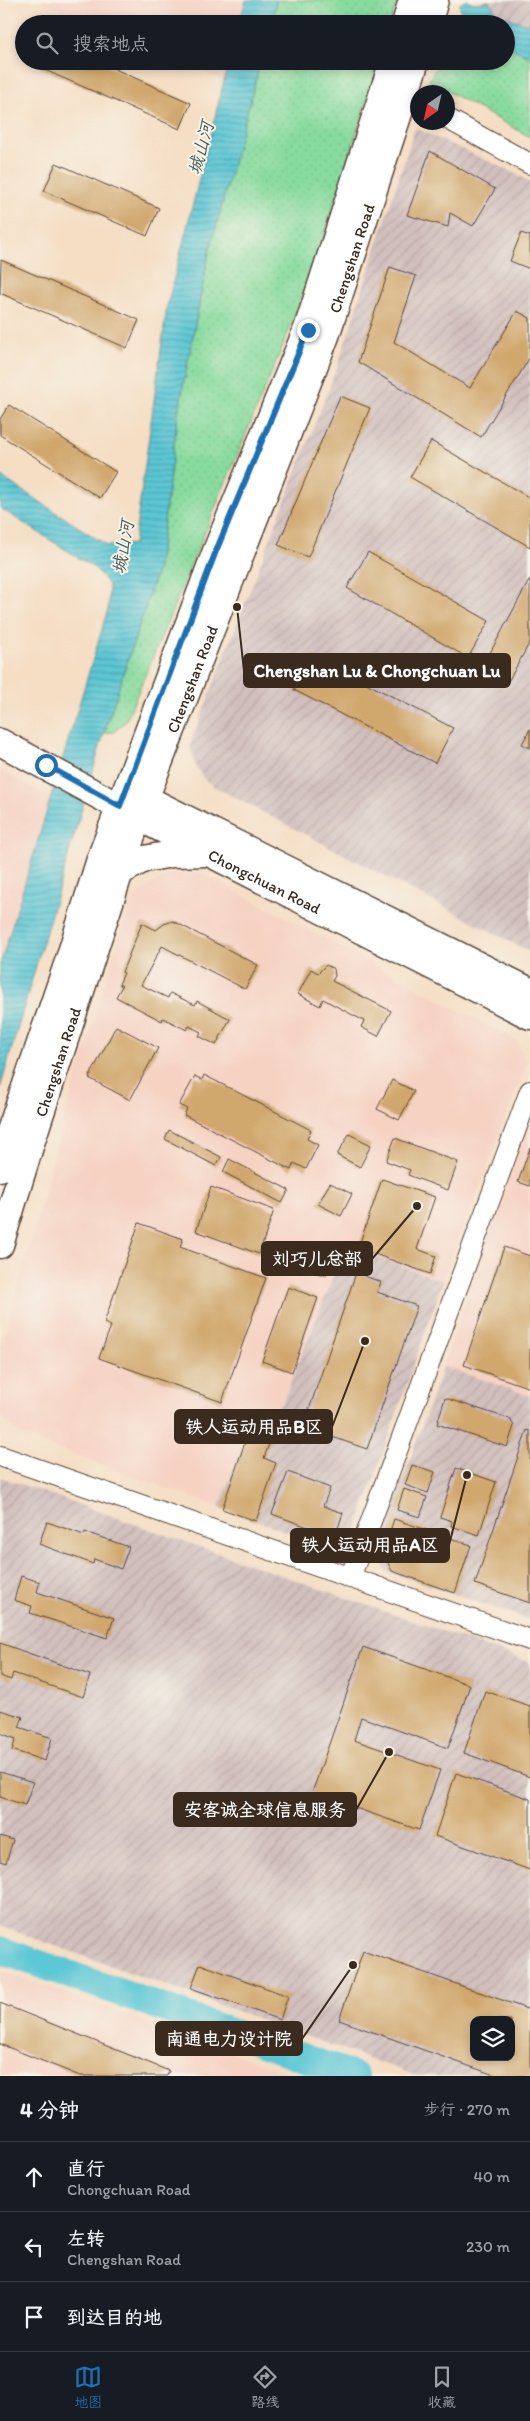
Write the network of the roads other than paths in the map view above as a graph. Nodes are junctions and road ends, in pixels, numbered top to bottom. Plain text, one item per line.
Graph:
1 (412, 0) edge
2 (435, 0) edge
3 (408, 15) edge
4 (431, 15) edge
5 (395, 70) edge
6 (412, 70) edge
7 (402, 96) edge
8 (455, 123) edge
9 (530, 164) edge
10 (0, 724) edge
11 (0, 742) edge
12 (48, 758) junction
13 (123, 797) junction
14 (210, 853) junction
15 (120, 872) junction
16 (530, 991) edge
17 (530, 1016) edge
18 (530, 1091) edge
19 (0, 1168) edge
20 (0, 1246) edge
21 (0, 1456) edge
22 (350, 1578) junction
23 (530, 1640) edge

1 - 3 main road
2 - 4 main road
5 - 7 main road, Chengshan Road
6 - 7 main road, Chengshan Road
7 - 13 main road, Chengshan Road
8 - 9 street
10 - 12 main road, Chongchuan Road
11 - 12 main road, Chongchuan Road
12 - 13 main road, Chongchuan Road
13 - 14 main road, Chongchuan Road
13 - 15 main road, Chengshan Road
13 - 16 main road, Chongchuan Road
13 - 19 main road, Chengshan Road
14 - 15 main road
14 - 17 main road, Chongchuan Road
15 - 20 main road, Chengshan Road
18 - 22 street
21 - 22 street
22 - 23 street

